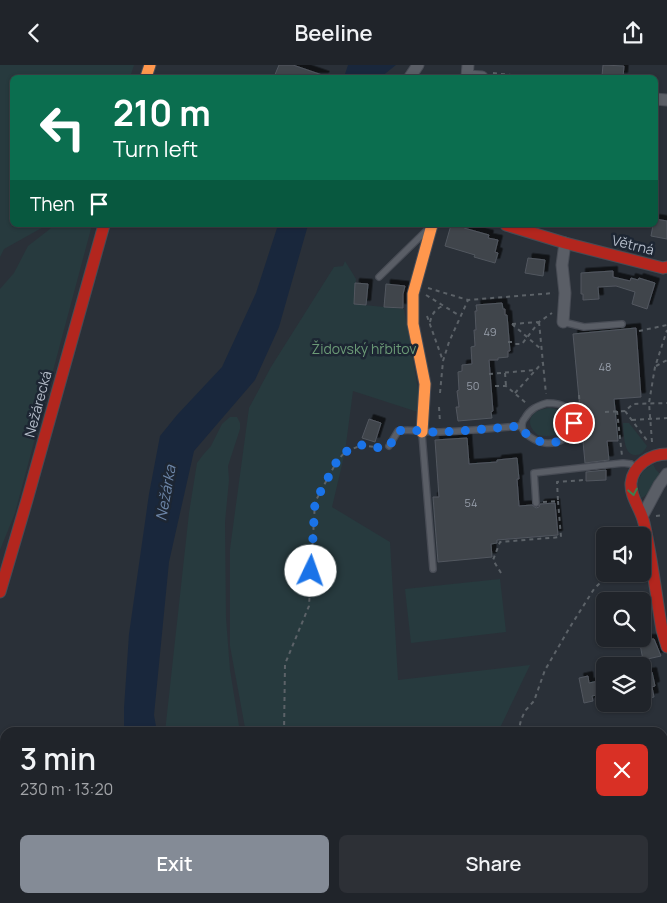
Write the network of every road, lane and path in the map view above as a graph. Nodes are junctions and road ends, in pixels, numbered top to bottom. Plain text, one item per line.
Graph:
1 (467, 73) edge
2 (485, 75) edge
3 (103, 227) edge
4 (430, 227) edge
5 (431, 227) edge
6 (513, 227) edge
7 (565, 243) junction
8 (667, 267) edge
9 (378, 277) dead end
10 (423, 287) dead end
11 (423, 293) dead end
12 (560, 293) dead end
13 (468, 300) junction
14 (443, 307) junction
15 (460, 316) junction
16 (563, 321) joint
17 (539, 322) junction
18 (622, 324) dead end
19 (667, 325) edge
20 (667, 330) edge
21 (638, 331) dead end
22 (528, 338) junction
23 (508, 342) dead end
24 (542, 350) junction
25 (667, 360) edge
26 (443, 361) junction
27 (543, 362) junction
28 (655, 367) junction
29 (535, 370) junction
30 (505, 373) junction
31 (489, 374) dead end
32 (495, 386) dead end
33 (506, 386) junction
34 (515, 393) junction
35 (439, 395) dead end
36 (579, 395) dead end
37 (438, 403) dead end
38 (546, 403) junction
39 (649, 403) junction
40 (667, 403) edge
41 (532, 409) junction
42 (617, 411) junction
43 (625, 411) junction
44 (605, 412) dead end
45 (580, 414) dead end
46 (667, 418) edge
47 (632, 420) junction
48 (650, 420) junction
49 (521, 426) junction
50 (422, 432) junction
51 (440, 432) junction
52 (389, 447) joint
53 (667, 454) edge
54 (623, 463) junction
55 (637, 469) junction
56 (667, 474) edge
57 (584, 480) dead end
58 (558, 501) junction
59 (536, 503) joint
60 (643, 515) junction
61 (433, 569) dead end
62 (501, 573) dead end
63 (601, 582) edge
64 (0, 592) edge
65 (667, 647) edge
66 (284, 727) edge
67 (519, 727) edge

1 - 2 street
3 - 64 street, Nežárecká
4 - 9 lane
5 - 50 street
6 - 7 street, Větrná
7 - 8 street, Větrná
7 - 16 street
10 - 13 path
11 - 14 path
12 - 13 path
13 - 15 path
14 - 15 path
14 - 26 path
15 - 26 path
16 - 18 lane
17 - 22 path
17 - 22 path
17 - 24 path
19 - 21 path
20 - 28 path
22 - 23 path
22 - 24 path
24 - 27 path
25 - 28 path
26 - 35 path
27 - 29 path
27 - 38 path
28 - 39 path
29 - 30 path
29 - 34 path
30 - 31 path
30 - 33 path
32 - 33 path
33 - 34 path
34 - 41 path
36 - 45 path
37 - 51 path
38 - 41 lane
38 - 49 lane
39 - 40 path
39 - 43 path
39 - 48 path
41 - 49 lane
42 - 43 path
42 - 44 path
42 - 54 path
43 - 47 path
46 - 48 path
47 - 48 path
47 - 48 path
49 - 51 lane
50 - 51 lane
50 - 52 lane
50 - 61 lane
52 - 66 path
53 - 55 street
54 - 55 lane
54 - 59 lane
55 -> 60 street
56 - 60 street
57 - 58 path
58 - 59 path
58 - 62 path
60 - 65 street
63 - 67 path

